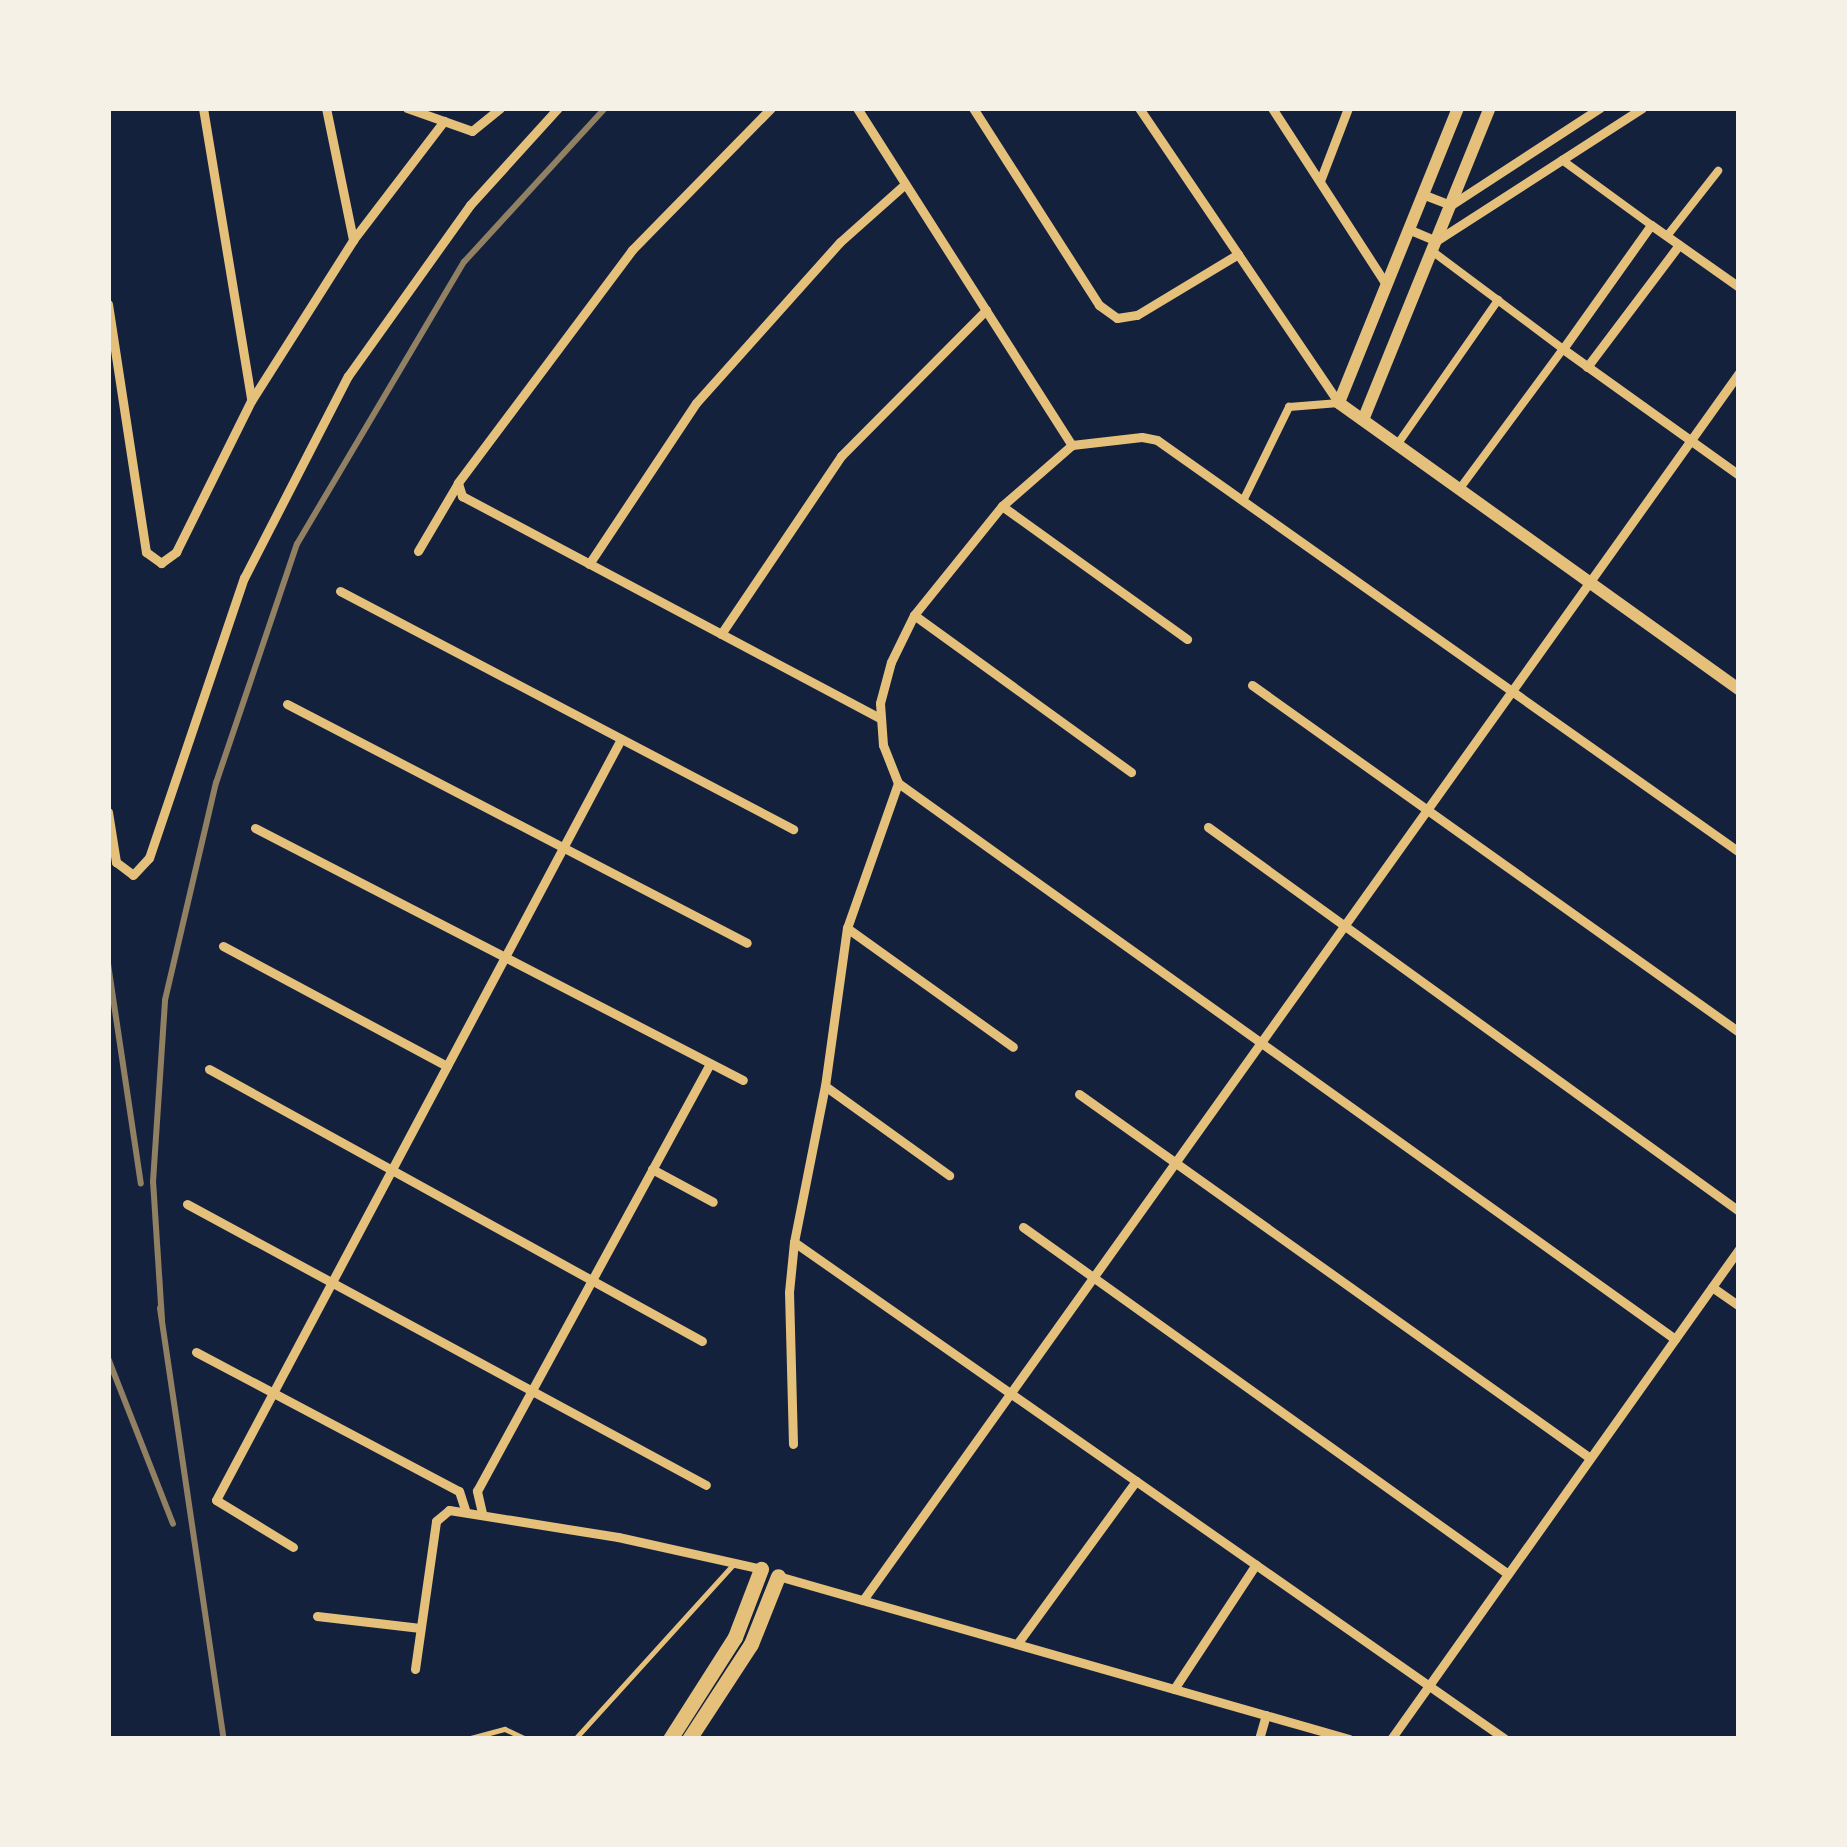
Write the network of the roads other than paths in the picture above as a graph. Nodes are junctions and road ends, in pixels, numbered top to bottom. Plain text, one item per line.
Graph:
1 (203, 108) edge
2 (326, 108) edge
3 (407, 108) edge
4 (500, 108) edge
5 (559, 108) edge
6 (771, 108) edge
7 (857, 108) edge
8 (973, 108) edge
9 (1139, 108) edge
10 (1272, 108) edge
11 (1348, 108) edge
12 (1458, 108) edge
13 (1490, 108) edge
14 (1600, 108) edge
15 (1642, 108) edge
16 (444, 121) junction
17 (1562, 160) junction
18 (1718, 171) dead end
19 (1320, 181) junction
20 (905, 184) junction
21 (1422, 194) junction
22 (1451, 205) junction
23 (1652, 226) junction
24 (1408, 229) junction
25 (1667, 236) junction
26 (353, 240) junction
27 (1679, 244) junction
28 (1434, 246) junction
29 (1238, 254) junction
30 (1386, 284) junction
31 (1739, 287) edge
32 (1498, 300) junction
33 (108, 304) edge
34 (986, 310) junction
35 (1563, 349) junction
36 (1587, 367) junction
37 (1739, 373) edge
38 (251, 401) junction
39 (1339, 403) junction
40 (1363, 421) junction
41 (1691, 441) junction
42 (1072, 445) junction
43 (1397, 445) junction
44 (1739, 475) edge
45 (458, 483) junction
46 (1459, 489) junction
47 (1243, 501) junction
48 (1002, 506) junction
49 (418, 551) dead end
50 (589, 564) junction
51 (1589, 582) junction
52 (340, 591) dead end
53 (914, 615) junction
54 (721, 634) junction
55 (1187, 639) dead end
56 (1252, 685) dead end
57 (1739, 689) edge
58 (1512, 691) junction
59 (287, 704) dead end
60 (879, 718) junction
61 (621, 739) junction
62 (1131, 772) dead end
63 (898, 783) junction
64 (1427, 810) junction
65 (108, 812) edge
66 (1208, 827) dead end
67 (255, 828) dead end
68 (793, 830) dead end
69 (563, 848) junction
70 (1739, 852) edge
71 (1345, 926) junction
72 (847, 928) junction
73 (747, 943) dead end
74 (223, 946) dead end
75 (504, 957) junction
76 (1739, 1033) edge
77 (1261, 1043) junction
78 (1013, 1047) dead end
79 (710, 1064) junction
80 (447, 1066) junction
81 (209, 1069) dead end
82 (743, 1080) dead end
83 (825, 1086) junction
84 (1079, 1094) dead end
85 (1176, 1163) junction
86 (652, 1169) junction
87 (392, 1170) junction
88 (949, 1175) dead end
89 (712, 1202) dead end
90 (187, 1204) dead end
91 (1739, 1211) edge
92 (1023, 1227) dead end
93 (794, 1242) junction
94 (1739, 1249) edge
95 (1094, 1278) junction
96 (592, 1280) junction
97 (332, 1282) junction
98 (1712, 1287) junction
99 (1739, 1306) edge
100 (1675, 1339) junction
101 (702, 1341) dead end
102 (196, 1352) dead end
103 (532, 1390) junction
104 (273, 1393) junction
105 (1011, 1393) junction
106 (793, 1444) dead end
107 (1590, 1458) junction
108 (1136, 1481) junction
109 (706, 1485) dead end
110 (459, 1492) junction
111 (477, 1492) junction
112 (465, 1510) junction
113 (482, 1513) junction
114 (293, 1546) dead end
115 (737, 1561) junction
116 (1256, 1564) junction
117 (761, 1569) junction
118 (1508, 1574) junction
119 (778, 1576) junction
120 (863, 1600) junction
121 (317, 1616) dead end
122 (420, 1628) junction
123 (1017, 1644) junction
124 (415, 1669) dead end
125 (1429, 1685) junction
126 (1174, 1689) junction
127 (1266, 1715) junction
128 (467, 1739) edge
129 (526, 1739) edge
130 (574, 1739) edge
131 (670, 1739) edge
132 (689, 1739) edge
133 (1259, 1739) edge
134 (1349, 1739) edge
135 (1391, 1739) edge
136 (1505, 1739) edge

1 - 38 street
2 - 26 street
3 - 16 street
4 - 16 street
5 - 65 street
6 - 45 street
7 - 20 street
8 - 29 street
9 - 29 street
10 - 19 street
11 - 19 street
12 - 21 street
13 - 22 street
14 - 22 street
15 - 17 street
16 - 26 street
17 - 23 street
17 - 28 street
18 - 25 street
19 - 30 street
20 - 34 street
20 - 50 street
21 - 22 street
21 - 24 street
22 - 28 street
23 - 25 street
23 - 35 street
24 - 28 street
24 - 30 street
25 - 27 street
26 - 38 street
27 - 31 street
27 - 36 street
28 - 32 street
28 - 40 street
29 - 39 street
30 - 39 street
32 - 35 street
32 - 43 street
33 - 38 street
34 - 42 street
34 - 54 street
35 - 36 street
35 - 46 street
36 - 41 street
37 - 41 street
39 - 40 street
39 - 47 street
40 - 43 street
41 - 44 street
41 - 51 street
42 - 47 street
42 - 48 street
43 - 46 street
45 - 49 street
45 - 50 street
46 - 51 street
47 - 58 street
48 - 53 street
48 - 55 street
50 - 54 street
51 - 57 street
51 - 58 street
52 - 61 street
53 - 60 street
53 - 62 street
54 - 60 street
56 - 64 street
58 - 64 street
58 - 70 street
59 - 69 street
60 - 63 street
61 - 68 street
61 - 69 street
63 - 72 street
63 - 77 street
64 - 71 street
64 - 76 street
66 - 71 street
67 - 75 street
69 - 73 street
69 - 75 street
71 - 77 street
71 - 91 street
72 - 78 street
72 - 83 street
74 - 80 street
75 - 79 street
75 - 80 street
77 - 85 street
77 - 100 street
79 - 82 street
79 - 86 street
80 - 87 street
81 - 87 street
83 - 88 street
83 - 93 street
84 - 85 street
85 - 95 street
85 - 107 street
86 - 89 street
86 - 96 street
87 - 96 street
87 - 97 street
90 - 97 street
92 - 95 street
93 - 105 street
93 - 106 street
94 - 98 street
95 - 105 street
95 - 118 street
96 - 101 street
96 - 103 street
97 - 103 street
97 - 104 street
98 - 99 street
98 - 100 street
100 - 107 street
102 - 104 street
103 - 109 street
103 - 111 street
104 - 110 street
104 - 114 street
105 - 108 street
105 - 120 street
107 - 118 street
108 - 116 street
108 - 123 street
110 - 111 lane
110 - 112 street
111 - 113 street
112 - 113 street
112 - 122 street
113 - 115 street
115 - 117 street
115 - 130 lane
116 - 125 street
116 - 126 street
117 - 119 street
117 - 131 main road
118 - 125 street
119 - 120 street
119 - 132 main road
120 - 123 street
121 - 122 street
122 - 124 street
123 - 126 street
125 - 135 street
125 - 136 street
126 - 127 street
127 - 133 street
127 - 134 street
128 - 129 lane

